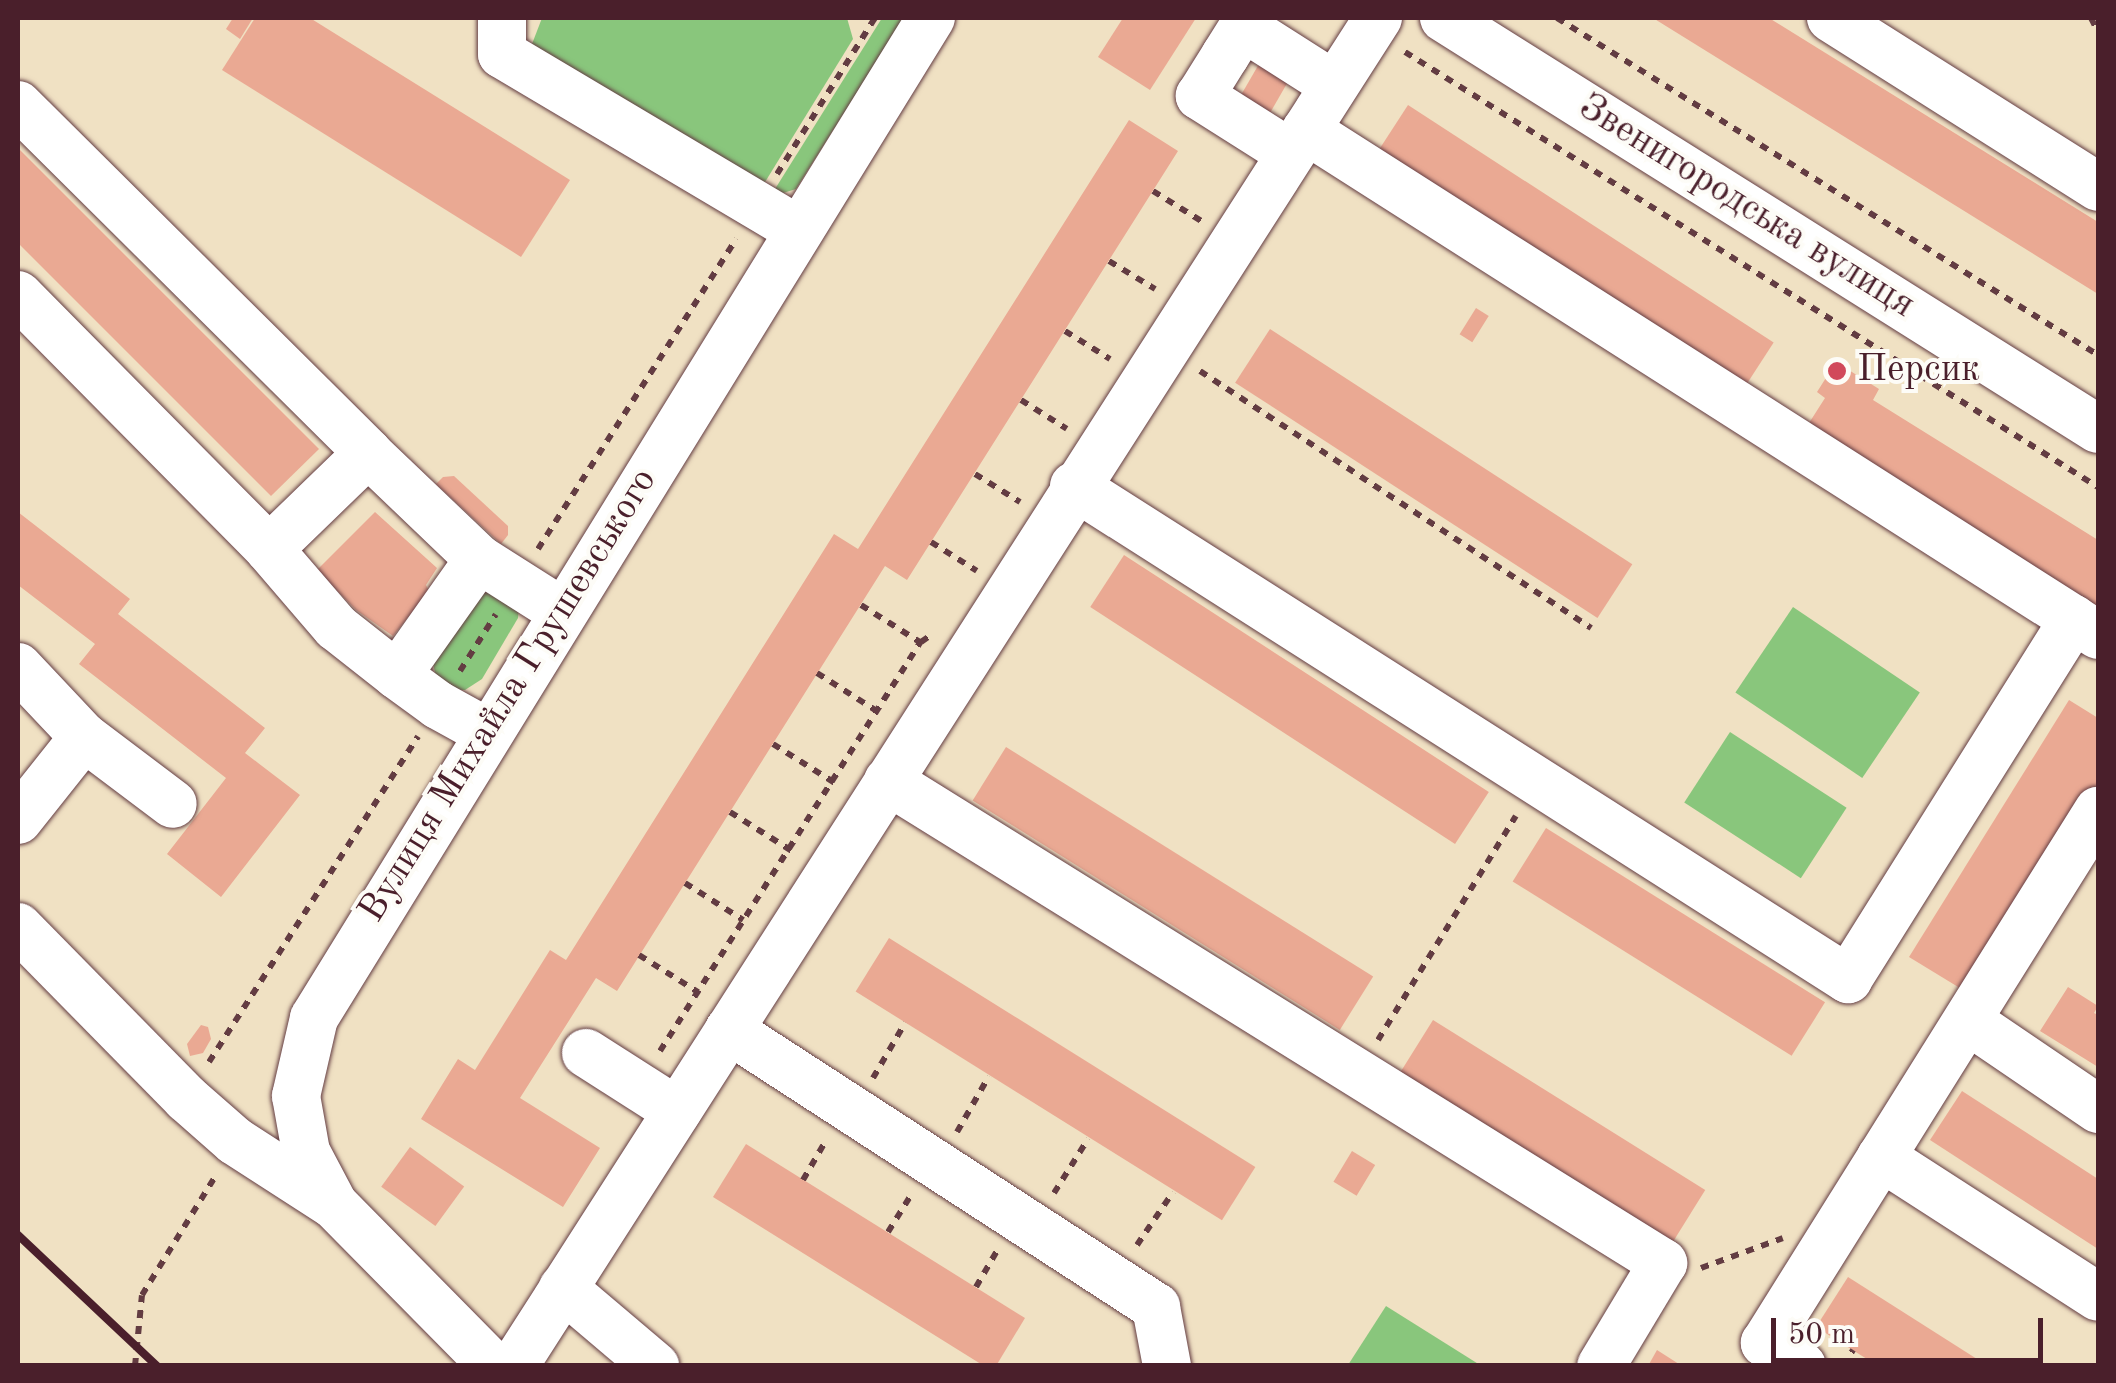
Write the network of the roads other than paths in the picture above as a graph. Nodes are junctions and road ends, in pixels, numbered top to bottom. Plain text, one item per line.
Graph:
1 (502, 18) edge
2 (931, 18) edge
3 (1444, 18) edge
4 (1830, 18) edge
5 (1374, 24) edge
6 (1334, 86) junction
7 (18, 105) edge
8 (1298, 142) junction
9 (2098, 187) edge
10 (797, 229) junction
11 (18, 295) edge
12 (2098, 428) edge
13 (368, 452) junction
14 (1075, 485) junction
15 (269, 549) junction
16 (479, 559) junction
17 (562, 611) junction
18 (2086, 627) edge
19 (18, 667) edge
20 (396, 675) junction
21 (487, 732) junction
22 (84, 738) junction
23 (880, 793) junction
24 (173, 804) dead end
25 (2098, 811) edge
26 (18, 820) edge
27 (18, 927) edge
28 (1970, 1022) junction
29 (733, 1023) junction
30 (586, 1053) dead end
31 (2098, 1109) edge
32 (677, 1111) junction
33 (1882, 1157) junction
34 (334, 1205) junction
35 (564, 1288) junction
36 (2098, 1297) edge
37 (492, 1366) edge
38 (514, 1366) edge
39 (655, 1366) edge
40 (1166, 1366) edge
41 (1601, 1366) edge
42 (1802, 1366) edge

1 - 10 street
2 - 10 street, Вулиця Михайла Грушевського
3 - 12 street, Звенигородська вулиця
4 - 9 street
5 - 6 street
6 - 8 street
6 - 8 street
7 - 13 street
8 - 14 street
8 - 18 street
10 - 17 street, Вулиця Михайла Грушевського
11 - 15 street
13 - 15 street
13 - 16 street
14 - 18 street
14 - 23 street
15 - 20 street
16 - 17 street
16 - 20 street
17 - 21 street, Вулиця Михайла Грушевського
19 - 22 street
20 - 21 street
21 - 34 street, Вулиця Михайла Грушевського
22 - 24 street
22 - 26 street
23 - 29 street
23 - 41 street
25 - 28 street
27 - 34 street
28 - 31 street
28 - 33 street
29 - 32 street
29 - 40 street
30 - 32 street
32 - 35 street
33 - 36 street
33 - 42 street
34 - 37 street, Вулиця Михайла Грушевського
35 - 38 street
35 - 39 street

